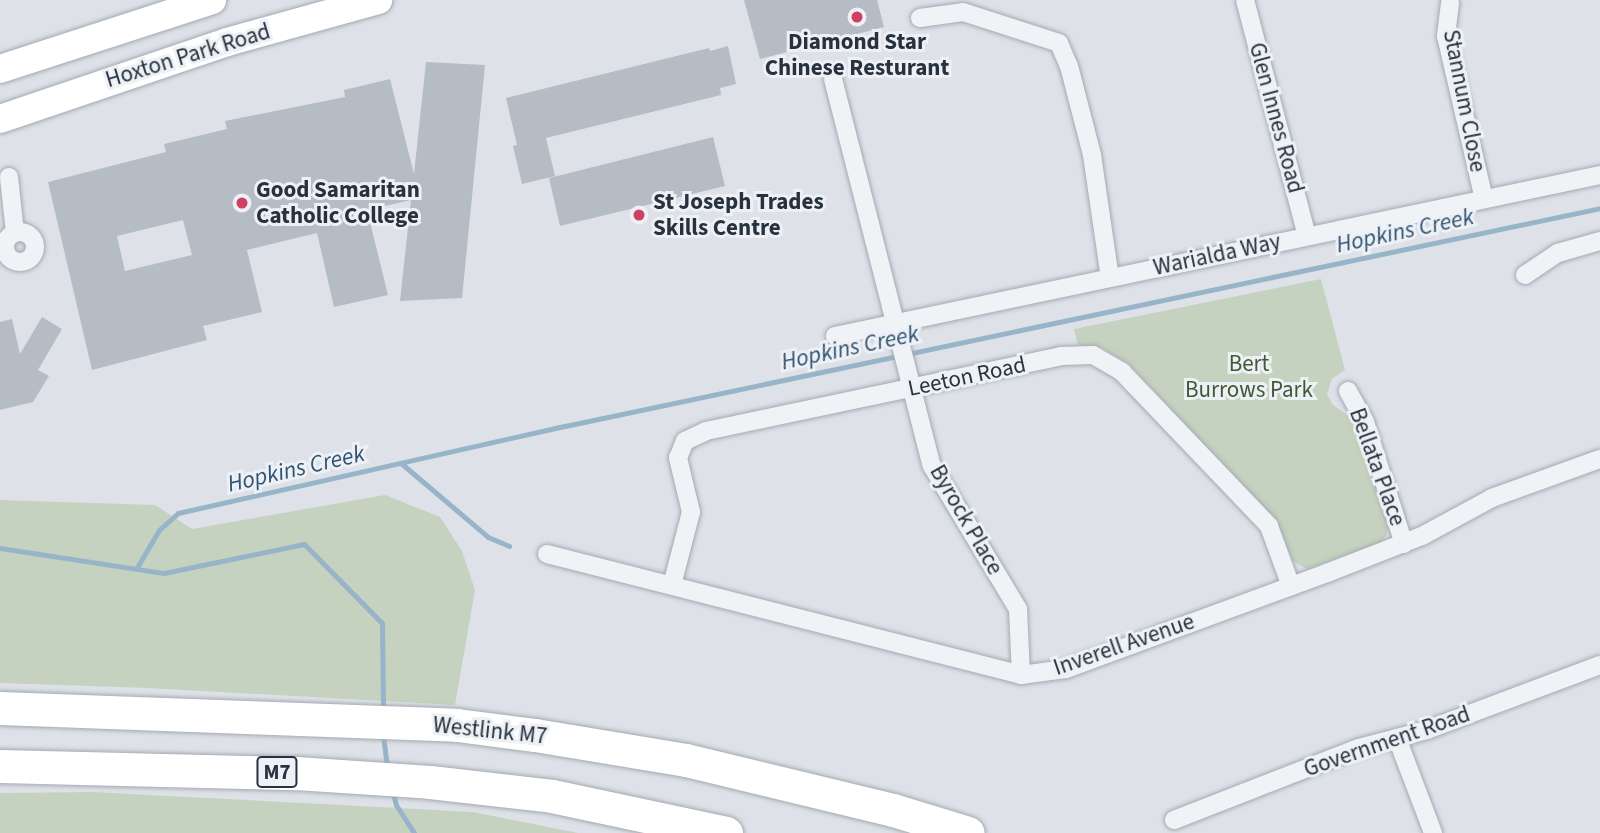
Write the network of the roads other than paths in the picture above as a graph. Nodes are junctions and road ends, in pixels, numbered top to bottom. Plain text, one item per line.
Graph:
1 (212, 0) edge
2 (378, 0) edge
3 (1245, 0) edge
4 (1450, 3) dead end
5 (339, 7) edge
6 (920, 18) dead end
7 (0, 69) edge
8 (832, 79) dead end
9 (0, 119) edge
10 (1600, 175) edge
11 (9, 177) dead end
12 (1484, 199) junction
13 (1307, 236) junction
14 (7, 241) edge
15 (1600, 241) edge
16 (1525, 275) dead end
17 (1110, 278) junction
18 (895, 323) junction
19 (835, 336) dead end
20 (913, 389) junction
21 (1348, 391) dead end
22 (1600, 458) edge
23 (1404, 544) junction
24 (547, 554) dead end
25 (672, 585) junction
26 (1291, 586) junction
27 (1600, 665) edge
28 (1021, 675) junction
29 (0, 708) edge
30 (1397, 738) junction
31 (0, 766) edge
32 (1174, 820) dead end
33 (966, 832) edge
34 (726, 833) edge
35 (1433, 833) edge

1 - 7 main road, Hoxton Park Road
2 - 5 main road, Hoxton Park Road
3 - 13 street, Glen Innes Road
4 - 12 street, Stannum Close
5 - 9 main road, Hoxton Park Road
6 - 17 street
8 - 18 street, Byrock Place
10 - 12 street, Warialda Way
11 - 14 street
12 - 13 street, Warialda Way
13 - 17 street, Warialda Way
15 - 16 street
17 - 18 street, Warialda Way
18 - 19 street, Warialda Way
18 - 20 street, Byrock Place
20 - 25 street, Leeton Road
20 - 26 street, Leeton Road
20 - 28 street, Byrock Place
21 - 23 street, Bellata Place
22 - 23 street, Inverell Avenue
23 - 26 street, Inverell Avenue
24 - 25 street, Inverell Avenue
25 - 28 street, Inverell Avenue
26 - 28 street, Inverell Avenue
27 - 30 street, Government Road
29 - 33 highway, Westlink M7
30 - 32 street, Government Road
30 - 35 street
31 - 34 highway, M7

